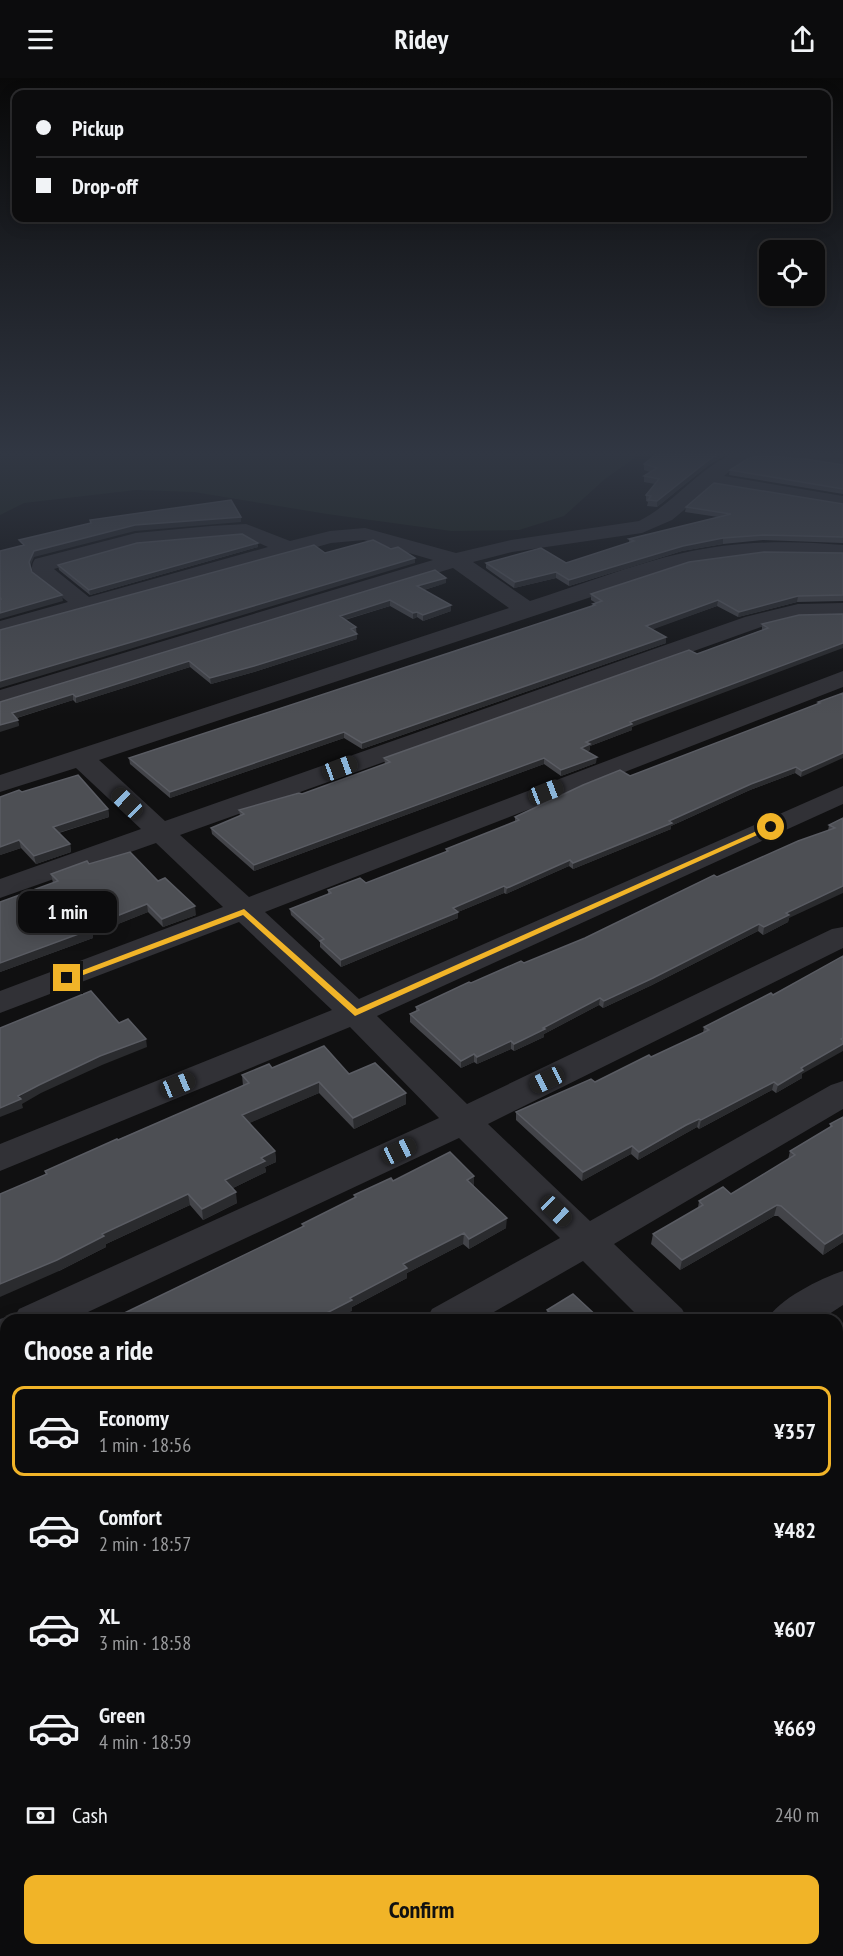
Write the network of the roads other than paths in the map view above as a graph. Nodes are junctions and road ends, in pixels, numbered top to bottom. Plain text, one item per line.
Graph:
1 (134, 540) edge
2 (268, 540) edge
3 (320, 540) edge
4 (385, 540) edge
5 (557, 540) edge
6 (288, 548) junction
7 (843, 551) edge
8 (456, 560) junction
9 (85, 605) junction
10 (528, 610) junction
11 (843, 610) edge
12 (0, 628) edge
13 (843, 678) edge
14 (0, 698) edge
15 (81, 758) junction
16 (0, 784) edge
17 (843, 794) edge
18 (159, 833) junction
19 (0, 889) edge
20 (244, 911) junction
21 (843, 936) edge
22 (0, 1003) edge
23 (355, 1013) junction
24 (843, 1093) edge
25 (463, 1121) junction
26 (0, 1158) edge
27 (587, 1241) junction
28 (843, 1286) edge
29 (46, 1314) edge
30 (457, 1314) edge
31 (663, 1314) edge
32 (797, 1314) edge

1 - 9 street
2 - 6 street
3 - 6 street
4 - 8 street
5 - 8 street
6 - 9 street
7 - 10 street
8 - 10 street
8 - 14 street
9 - 12 street
10 - 15 street
11 - 18 street
13 - 20 street
15 - 16 street
15 - 18 street
17 - 23 street
18 - 19 street
18 - 20 street
20 - 22 street
20 - 23 street
21 - 25 street
23 - 25 street
23 - 26 street
24 - 27 street
25 - 27 street
25 - 29 street
27 - 30 street
27 - 31 street
28 - 32 street

